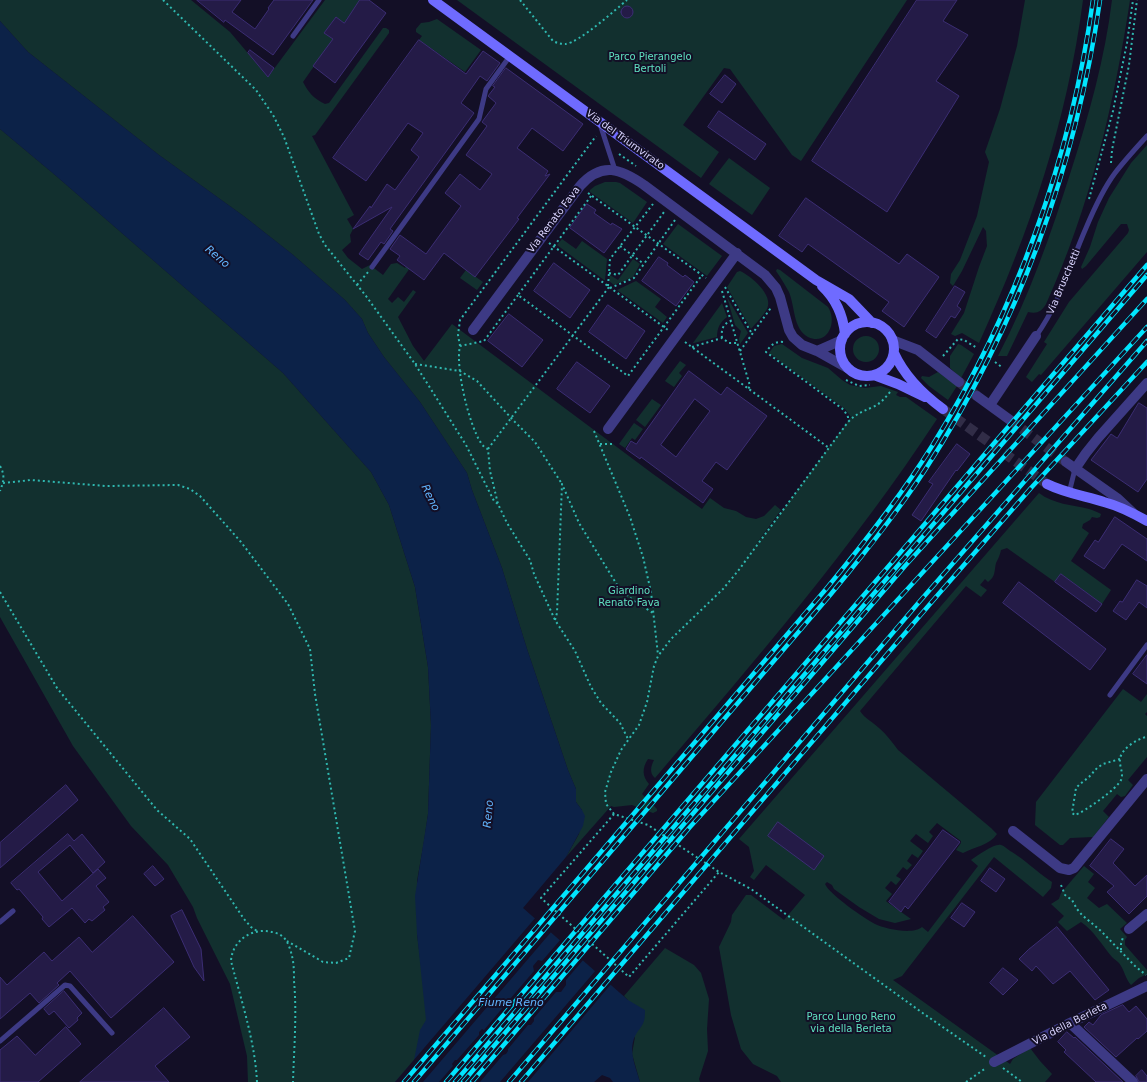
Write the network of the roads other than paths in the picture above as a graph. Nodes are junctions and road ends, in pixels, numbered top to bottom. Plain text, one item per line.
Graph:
1 (319, 0) edge
2 (433, 0) edge
3 (293, 36) dead end
4 (510, 56) junction
5 (599, 121) junction
6 (1147, 136) edge
7 (615, 170) junction
8 (737, 253) junction
9 (372, 267) road end
10 (816, 280) junction
11 (872, 323) junction
12 (473, 330) dead end
13 (1036, 336) joint
14 (844, 337) junction
15 (892, 340) junction
16 (817, 351) junction
17 (894, 353) junction
18 (849, 369) junction
19 (874, 375) junction
20 (959, 382) tunnel mouth
21 (1147, 383) edge
22 (977, 396) tunnel mouth
23 (932, 400) junction
24 (990, 405) junction
25 (943, 409) tunnel mouth
26 (1010, 420) tunnel mouth
27 (608, 429) dead end
28 (1066, 462) tunnel mouth
29 (1075, 469) junction
30 (1047, 484) tunnel mouth
31 (1069, 493) junction
32 (1134, 514) junction
33 (1147, 521) edge
34 (1147, 644) edge
35 (1110, 695) dead end
36 (1147, 779) edge
37 (1013, 831) dead end
38 (13, 911) dead end
39 (1147, 914) edge
40 (0, 922) edge
41 (1129, 929) road end
42 (1147, 986) edge
43 (1070, 1023) junction
44 (112, 1033) dead end
45 (0, 1041) edge
46 (994, 1062) road end
47 (1132, 1082) edge

1 - 3 lane
2 - 4 main road, Via del Triumvirato
4 - 5 main road, Via del Triumvirato
4 - 9 lane
5 - 7 lane
5 - 10 main road, Via del Triumvirato
6 - 13 lane, Via Bruschetti
7 - 8 street
7 - 12 street, Via Renato Fava
8 - 16 street
8 - 27 street
10 - 11 main road, Via del Triumvirato
10 - 14 main road, Via del Triumvirato
11 - 14 main road
11 - 15 main road
13 - 24 street, Via Bruschetti
14 - 16 street
14 - 18 main road
15 - 17 main road
15 - 20 street
16 - 18 street
17 - 19 main road
17 - 23 main road
18 - 19 main road
19 - 23 main road
21 - 29 street
22 - 24 street
23 - 25 main road
24 - 26 street
28 - 29 street
29 - 31 lane
29 - 32 street
30 - 31 main road
31 - 32 main road
32 - 33 main road
34 - 35 lane
36 - 37 street
38 - 40 lane
39 - 41 street
42 - 43 street, Via della Berleta
43 - 46 street, Via della Berleta
43 - 47 street
44 - 45 lane

